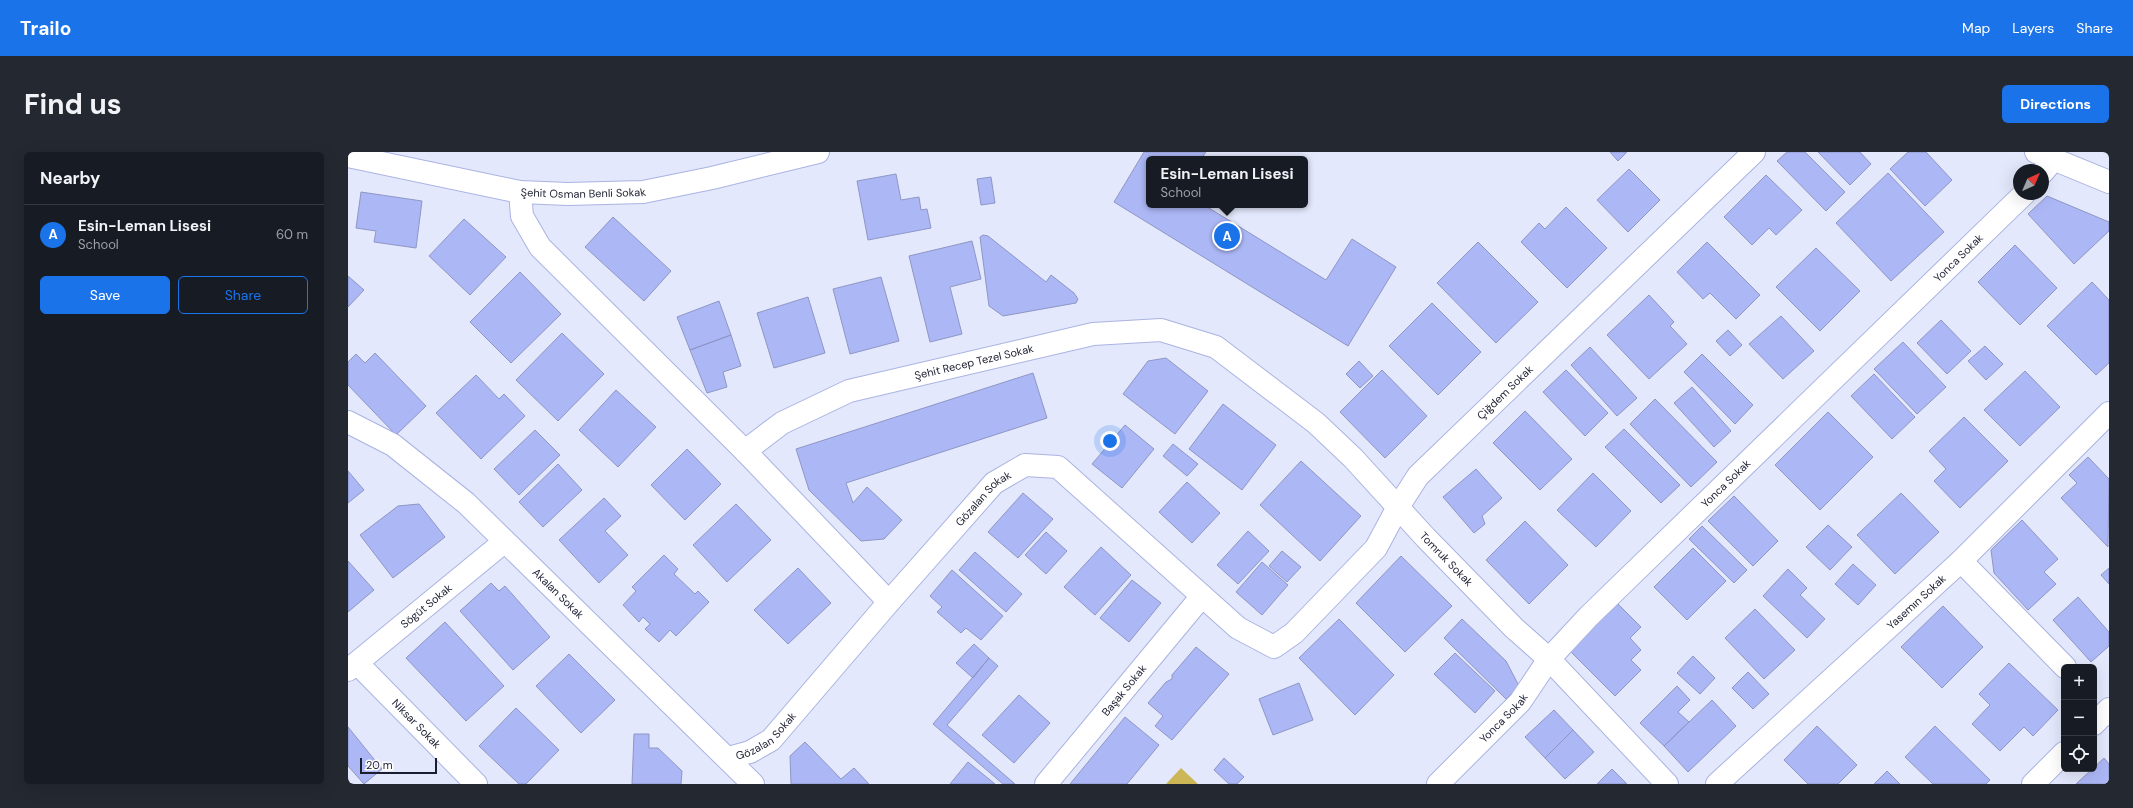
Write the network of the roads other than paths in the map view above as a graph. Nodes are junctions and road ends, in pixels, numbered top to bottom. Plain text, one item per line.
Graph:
1 (818, 152) edge
2 (1754, 152) edge
3 (348, 156) edge
4 (779, 156) edge
5 (2044, 161) edge
6 (2109, 182) edge
7 (520, 192) junction
8 (2018, 200) edge
9 (1216, 347) joint
10 (2109, 413) edge
11 (348, 422) edge
12 (745, 451) junction
13 (1398, 508) junction
14 (504, 542) junction
15 (1961, 561) junction
16 (1202, 596) junction
17 (889, 602) junction
18 (1274, 647) joint
19 (1549, 659) junction
20 (2061, 664) edge
21 (353, 667) edge
22 (2061, 757) edge
23 (728, 758) junction
24 (476, 784) edge
25 (753, 784) edge
26 (1046, 784) edge
27 (1438, 784) edge
28 (1667, 784) edge
29 (1717, 784) edge
30 (2033, 784) edge

1 - 4 street, Şehit Osman Benli Sokak
2 - 13 street, Çiğdem Sokak
3 - 7 street, Şehit Osman Benli Sokak
4 - 7 street, Şehit Osman Benli Sokak
5 - 6 street
7 - 12 street
8 - 19 street, Yonca Sokak
9 - 12 street, Şehit Recep Tezel Sokak
9 - 13 street, Tomruk Sokak
10 - 15 street, Yasemın Sokak
11 - 14 street, Akalan Sokak
12 - 17 street
13 - 18 street, Çiğdem Sokak
13 - 19 street, Tomruk Sokak
14 - 21 street, Sögüt Sokak
14 - 23 street, Akalan Sokak
15 - 20 street
15 - 29 street, Yasemın Sokak
16 - 17 street, Gözalan Sokak
16 - 18 street, Gözalan Sokak
16 - 26 street, Başak Sokak
17 - 23 street, Gözalan Sokak
19 - 27 street, Yonca Sokak
19 - 28 street, Tomruk Sokak
21 - 24 street, Niksar Sokak
22 - 30 street
23 - 25 street, Akalan Sokak

